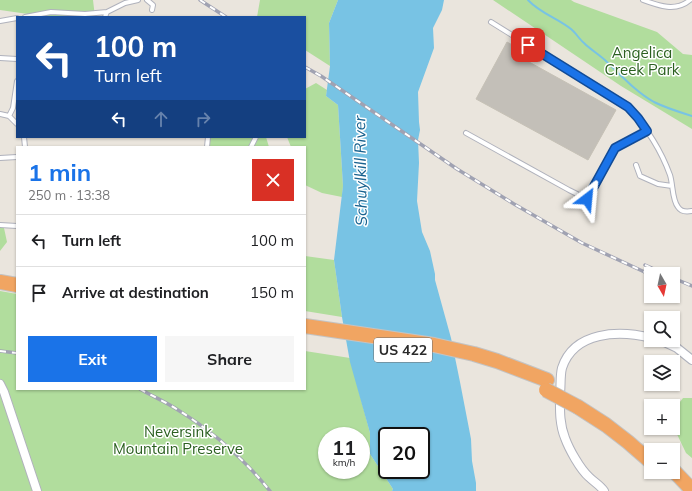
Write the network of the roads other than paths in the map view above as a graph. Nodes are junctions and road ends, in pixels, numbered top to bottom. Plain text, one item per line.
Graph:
1 (138, 0) edge
2 (147, 0) edge
3 (644, 0) edge
4 (665, 0) edge
5 (690, 0) edge
6 (665, 6) junction
7 (152, 10) dead end
8 (107, 12) junction
9 (30, 16) edge
10 (105, 16) edge
11 (16, 18) edge
12 (0, 21) edge
13 (491, 22) dead end
14 (0, 58) edge
15 (16, 59) edge
16 (16, 88) edge
17 (0, 114) edge
18 (9, 116) junction
19 (16, 123) edge
20 (647, 131) junction
21 (466, 133) dead end
22 (16, 157) edge
23 (0, 158) edge
24 (636, 165) dead end
25 (672, 186) junction
26 (692, 211) edge
27 (0, 225) edge
28 (16, 226) edge
29 (0, 273) edge
30 (16, 276) edge
31 (0, 282) edge
32 (16, 285) edge
33 (306, 326) edge
34 (306, 335) edge
35 (644, 336) edge
36 (675, 347) edge
37 (692, 360) edge
38 (498, 366) junction
39 (0, 384) edge
40 (579, 402) junction
41 (644, 443) edge
42 (644, 456) edge
43 (680, 477) edge
44 (669, 479) edge
45 (692, 490) edge
46 (37, 491) edge
47 (604, 491) edge
48 (681, 491) edge

1 - 8 lane
2 - 7 lane
3 - 6 lane
4 - 6 lane
5 - 6 lane
8 - 9 lane
8 - 10 lane
11 - 12 lane
13 - 20 lane
14 - 15 lane
16 - 18 lane
17 - 18 lane
18 - 19 lane
20 - 21 lane
20 - 25 lane
22 - 23 lane
24 - 25 lane
25 - 26 lane
27 - 28 lane
29 - 30 highway
31 - 32 highway
33 - 38 highway, US 422
34 - 38 highway, US 422
35 - 47 street
36 - 37 street
38 - 40 highway, US 422, bridge
39 - 46 street
40 - 41 highway, US 422
40 - 42 highway, US 422
43 - 45 highway
44 - 48 highway

